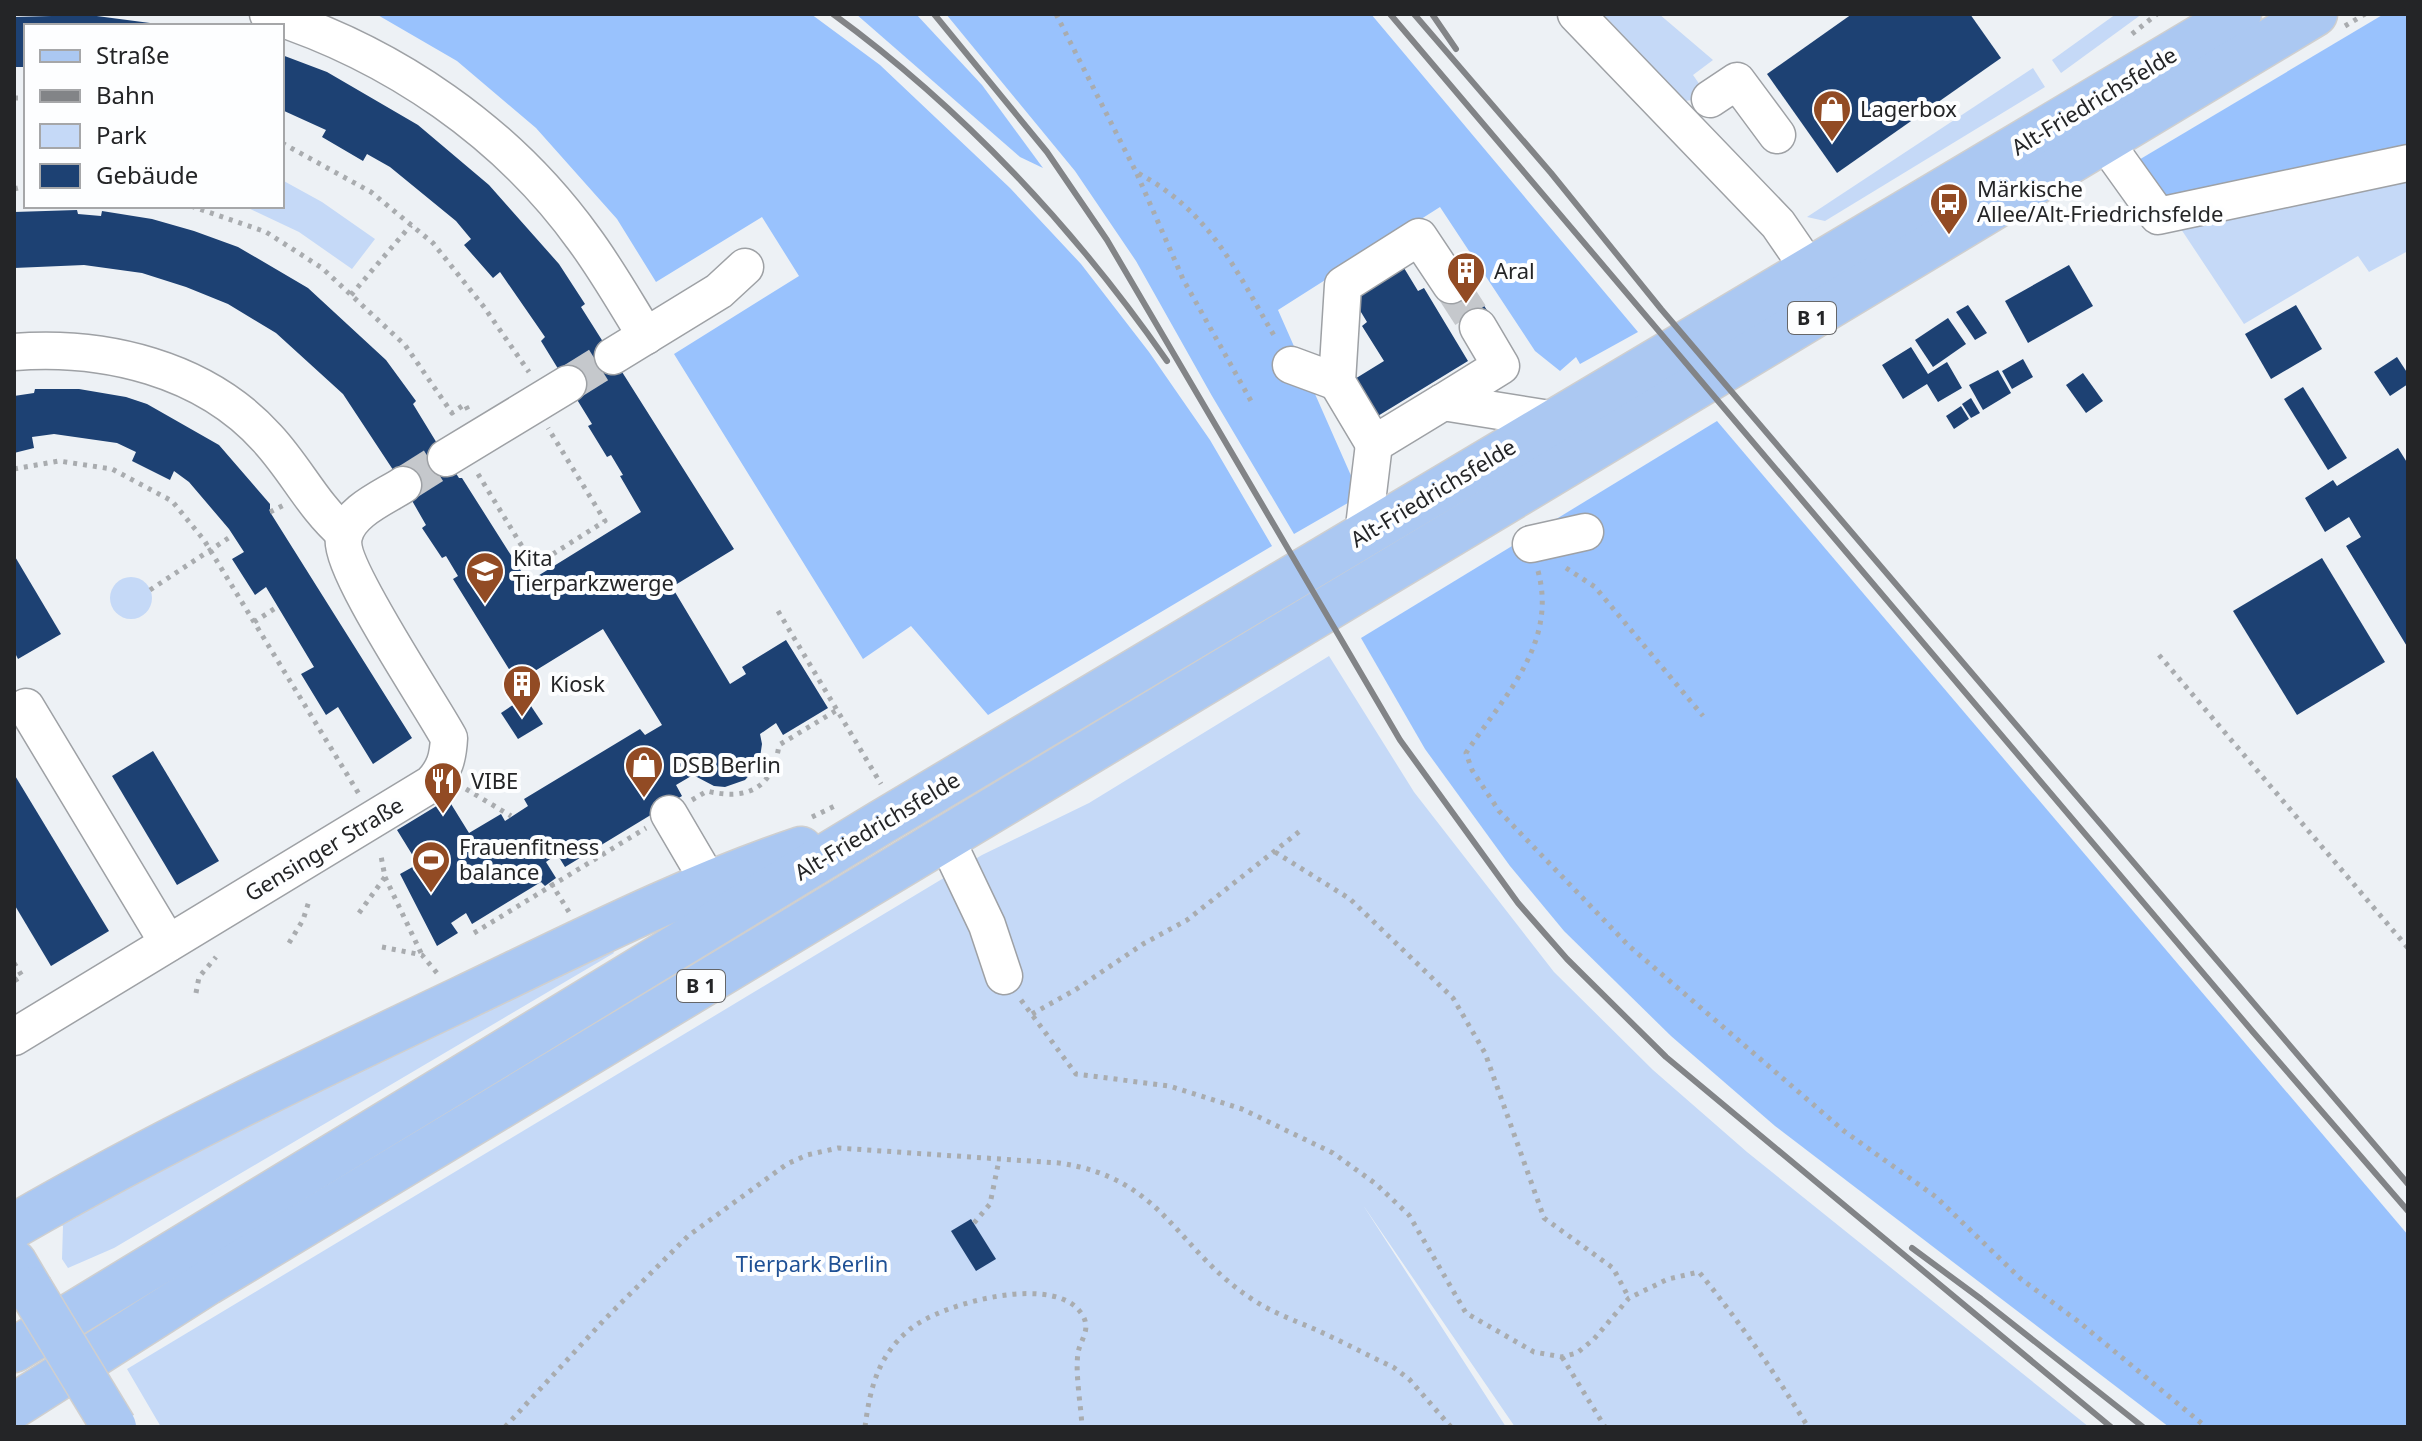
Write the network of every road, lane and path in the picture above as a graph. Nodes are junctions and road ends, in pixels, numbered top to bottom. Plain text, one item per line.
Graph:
1 (268, 14) edge
2 (1056, 14) edge
3 (1576, 14) edge
4 (2190, 14) edge
5 (2239, 14) edge
6 (2315, 14) edge
7 (2113, 90) junction
8 (1710, 99) dead end
9 (1777, 135) dead end
10 (2105, 142) junction
11 (284, 144) edge
12 (2408, 163) edge
13 (1136, 172) junction
14 (197, 208) edge
15 (411, 225) junction
16 (745, 267) dead end
17 (1809, 269) junction
18 (1451, 285) tunnel mouth
19 (351, 295) junction
20 (1478, 327) tunnel mouth
21 (646, 336) junction
22 (14, 352) edge
23 (613, 356) tunnel mouth
24 (1291, 365) joint
25 (1337, 382) junction
26 (556, 391) junction
27 (1251, 401) dead end
28 (1443, 402) junction
29 (1556, 420) junction
30 (483, 434) junction
31 (1374, 444) junction
32 (446, 458) tunnel mouth
33 (14, 469) edge
34 (403, 485) tunnel mouth
35 (1519, 526) junction
36 (1585, 532) dead end
37 (344, 533) junction
38 (233, 535) dead end
39 (1363, 535) junction
40 (210, 550) junction
41 (1581, 578) dead end
42 (150, 590) dead end
43 (1543, 590) dead end
44 (277, 607) dead end
45 (778, 611) dead end
46 (254, 622) junction
47 (2159, 655) dead end
48 (26, 707) dead end
49 (1703, 716) dead end
50 (441, 774) junction
51 (880, 804) junction
52 (669, 814) dead end
53 (511, 816) dead end
54 (374, 818) junction
55 (1300, 831) dead end
56 (946, 839) junction
57 (1275, 852) junction
58 (381, 856) dead end
59 (385, 877) junction
60 (551, 882) dead end
61 (710, 884) junction
62 (309, 901) dead end
63 (569, 912) dead end
64 (359, 913) dead end
65 (168, 943) junction
66 (289, 943) dead end
67 (382, 947) dead end
68 (2408, 948) edge
69 (422, 955) junction
70 (216, 957) dead end
71 (14, 963) edge
72 (439, 976) dead end
73 (1004, 976) joint
74 (14, 981) edge
75 (196, 993) dead end
76 (1032, 1014) junction
77 (14, 1037) edge
78 (999, 1160) junction
79 (974, 1223) dead end
80 (14, 1226) edge
81 (22, 1276) edge
82 (1629, 1298) junction
83 (14, 1350) edge
84 (1562, 1357) junction
85 (14, 1406) edge
86 (114, 1427) edge
87 (505, 1427) edge
88 (865, 1427) edge
89 (1082, 1427) edge
90 (1451, 1427) edge
91 (1605, 1427) edge
92 (1808, 1427) edge
93 (2206, 1427) edge

1 - 21 street
2 - 13 path
3 - 17 street
4 - 7 main road
5 - 7 main road, Alt-Friedrichsfelde / B 1
6 - 10 main road, Alt-Friedrichsfelde / B 1
7 - 17 main road, Alt-Friedrichsfelde / B 1
8 - 9 street
10 - 12 street
10 - 35 main road, Alt-Friedrichsfelde / B 1
11 - 15 path
13 - 24 path
13 - 27 path
14 - 19 path
15 - 19 path
15 - 26 path
16 - 21 street
17 - 29 main road, Alt-Friedrichsfelde / B 1
18 - 25 street
19 - 30 path
20 - 28 street
21 - 23 street
22 - 37 street
24 - 25 street
25 - 31 street
26 - 30 street
26 - 30 path
28 - 29 street
28 - 31 street
29 - 39 main road, Alt-Friedrichsfelde / B 1
30 - 32 street
31 - 39 street
33 - 40 path
34 - 37 street
35 - 36 street
35 - 56 main road, Alt-Friedrichsfelde / B 1
37 - 50 street
38 - 40 path
39 - 51 main road, Alt-Friedrichsfelde / B 1
40 - 42 path
40 - 46 path
41 - 49 path
43 - 93 path
44 - 46 path
45 - 51 path
46 - 54 path
47 - 68 path
48 - 65 street
50 - 53 path
50 - 54 street, Gensinger Straße
51 - 61 main road
51 - 83 main road, Alt-Friedrichsfelde / B 1
52 - 61 street
54 - 65 street, Gensinger Straße
55 - 57 path
56 - 73 street
56 - 85 main road, B 1
57 - 76 path
57 - 82 path
58 - 59 path
59 - 64 path
59 - 69 path
60 - 63 path
61 - 80 main road
62 - 66 path
65 - 77 street, Gensinger Straße
67 - 69 path
69 - 72 path
70 - 75 path
71 - 74 path
73 - 76 path
76 - 84 path
78 - 79 path
78 - 87 path
78 - 90 path
81 - 86 main road, bridge
82 - 84 path
82 - 92 path
84 - 91 path
88 - 89 path

